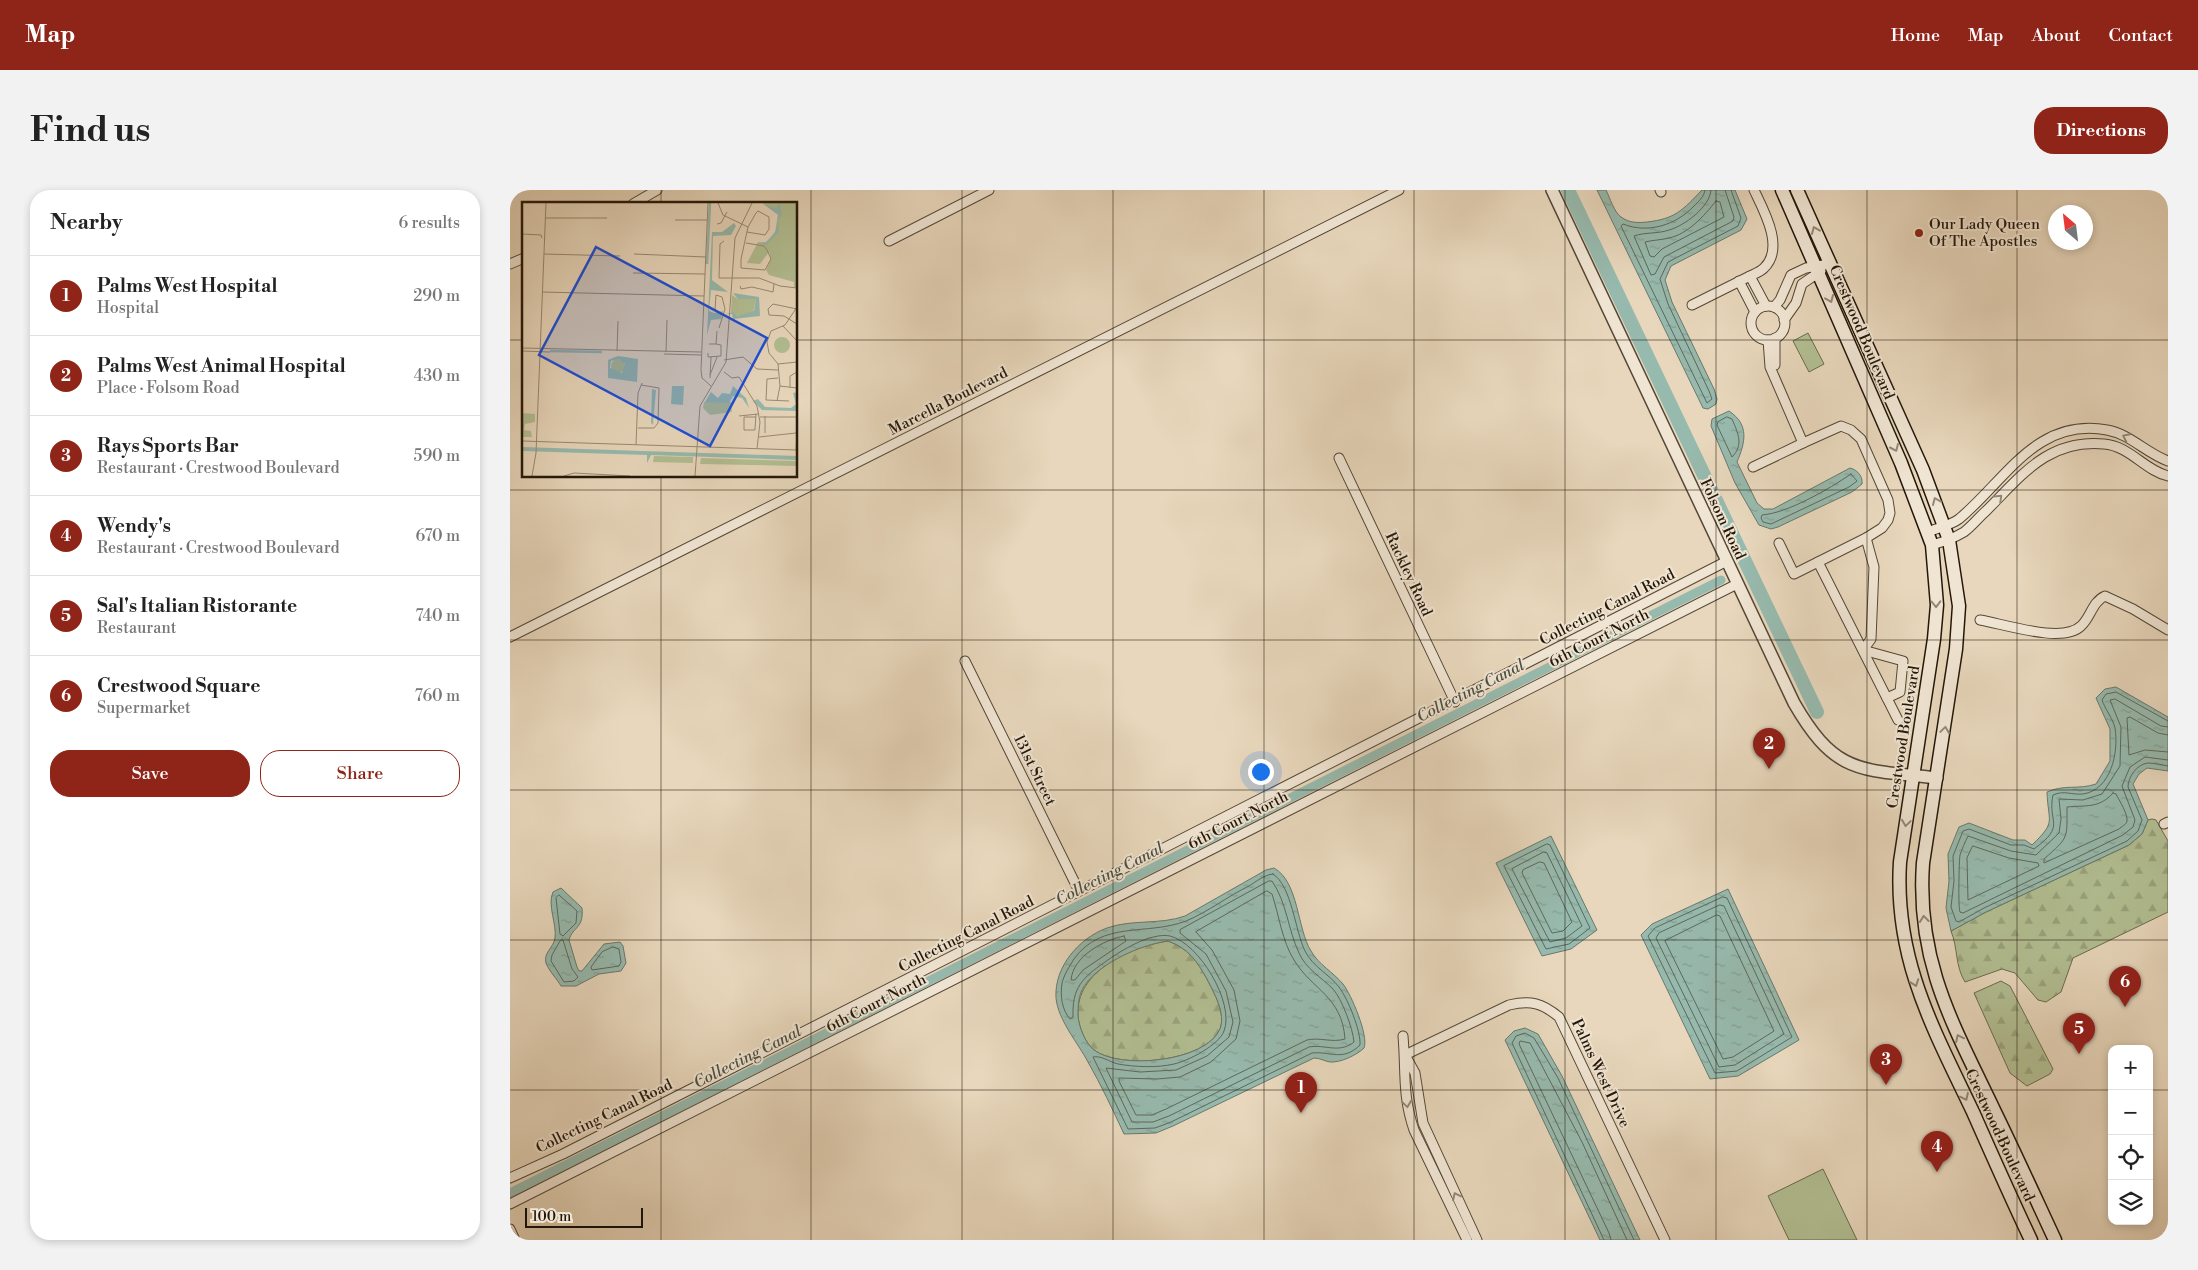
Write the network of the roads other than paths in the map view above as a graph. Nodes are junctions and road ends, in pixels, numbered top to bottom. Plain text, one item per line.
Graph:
1 (657, 190) edge
2 (989, 190) edge
3 (1399, 190) edge
4 (1552, 190) edge
5 (1754, 190) edge
6 (1782, 190) edge
7 (1797, 190) edge
8 (636, 202) edge
9 (889, 241) dead end
10 (522, 259) edge
11 (510, 264) edge
12 (1829, 264) junction
13 (1817, 270) junction
14 (1744, 279) junction
15 (1692, 305) dead end
16 (1764, 309) junction
17 (1784, 320) junction
18 (1768, 339) junction
19 (1803, 443) junction
20 (1339, 458) dead end
21 (2168, 461) edge
22 (1753, 466) dead end
23 (2168, 476) edge
24 (1945, 526) junction
25 (1928, 532) junction
26 (1866, 538) junction
27 (1950, 540) junction
28 (1778, 543) dead end
29 (1932, 545) junction
30 (1727, 562) junction
31 (1818, 562) junction
32 (1737, 584) junction
33 (1980, 620) dead end
34 (2168, 630) edge
35 (510, 637) edge
36 (1863, 650) junction
37 (965, 662) dead end
38 (1887, 698) junction
39 (1454, 702) junction
40 (1898, 720) dead end
41 (1913, 775) junction
42 (1938, 778) junction
43 (1079, 891) junction
44 (1403, 1036) dead end
45 (1405, 1055) junction
46 (510, 1178) edge
47 (510, 1204) edge
48 (510, 1229) edge
49 (515, 1240) edge
50 (1467, 1240) edge
51 (1476, 1240) edge
52 (1665, 1240) edge
53 (2030, 1240) edge
54 (2055, 1240) edge

1 - 8 street
2 - 9 street
3 - 35 street, Marcella Boulevard
4 - 30 street, Folsom Road
5 - 14 street
6 - 13 main road, Crestwood Boulevard
12 -> 7 main road, Crestwood Boulevard
10 - 11 street
12 - 13 street
24 -> 12 main road, Crestwood Boulevard
13 - 16 street
13 - 17 street
13 -> 25 main road, Crestwood Boulevard
14 - 15 street
14 - 16 street
16 - 17 street
16 - 18 street
17 - 18 street
18 - 19 street
19 - 22 street
19 - 26 street
20 - 39 street, Rackley Road
21 -> 24 street
27 -> 23 street
24 - 25 street
24 - 27 main road, Crestwood Boulevard
25 - 29 main road, Crestwood Boulevard
26 - 31 street
26 - 36 street
27 - 29 street
42 -> 27 main road, Crestwood Boulevard
28 - 31 street
29 -> 41 main road, Crestwood Boulevard
30 - 32 street, Folsom Road
30 - 39 street, Collecting Canal Road
31 - 36 street
32 - 41 street, Folsom Road
32 - 47 street, 6th Court North
33 - 34 street
36 - 38 street
36 - 38 street
37 - 43 street, 131st Street
38 - 40 street
39 - 43 street, Collecting Canal Road
41 - 42 street, Folsom Road
41 -> 53 main road, Crestwood Boulevard
54 -> 42 main road, Crestwood Boulevard
43 - 46 street, Collecting Canal Road
44 - 45 street
45 -> 50 street
51 -> 45 street
45 - 52 street, Palms West Drive
48 - 49 street

